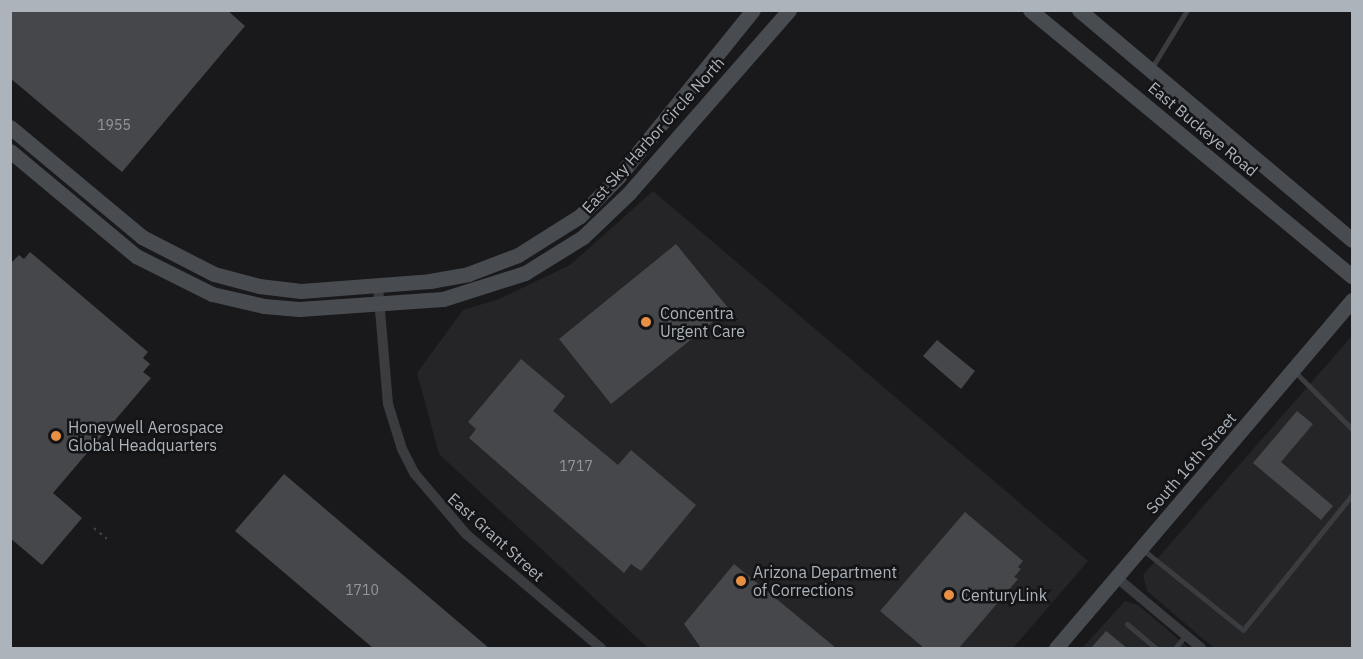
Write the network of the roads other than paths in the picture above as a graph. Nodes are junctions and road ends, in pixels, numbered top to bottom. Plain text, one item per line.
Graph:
1 (753, 10) edge
2 (789, 10) edge
3 (1030, 10) edge
4 (1079, 10) edge
5 (1187, 10) edge
6 (1150, 70) junction
7 (1132, 93) junction
8 (10, 127) edge
9 (10, 151) edge
10 (1353, 240) edge
11 (1353, 276) edge
12 (378, 287) junction
13 (285, 290) junction
14 (227, 298) junction
15 (1353, 300) edge
16 (379, 305) junction
17 (1293, 371) junction
18 (1353, 429) edge
19 (1353, 495) edge
20 (1141, 548) junction
21 (1116, 577) junction
22 (1127, 624) dead end
23 (1186, 636) junction
24 (601, 648) edge
25 (1056, 648) edge
26 (1156, 648) edge
27 (1175, 648) edge
28 (1201, 648) edge

1 - 12 street, East Sky Harbor Circle North
2 - 16 street, East Sky Harbor Circle North
3 - 7 street, East Buckeye Road
4 - 6 street, East Buckeye Road
5 - 6 lane
6 - 7 street
6 - 10 street, East Buckeye Road
7 - 11 street, East Buckeye Road
8 - 13 street, East Sky Harbor Circle North
9 - 14 street, East Sky Harbor Circle North
12 - 13 street, East Sky Harbor Circle North
12 - 16 street, East Grant Street
13 - 14 street
14 - 16 street, East Sky Harbor Circle North
15 - 17 street, South 16th Street
16 - 24 street, East Grant Street
17 - 18 lane
17 - 20 street, South 16th Street
19 - 20 lane
20 - 21 street, South 16th Street
21 - 23 street
21 - 25 street, South 16th Street
22 - 26 lane
23 - 27 lane
23 - 28 street

